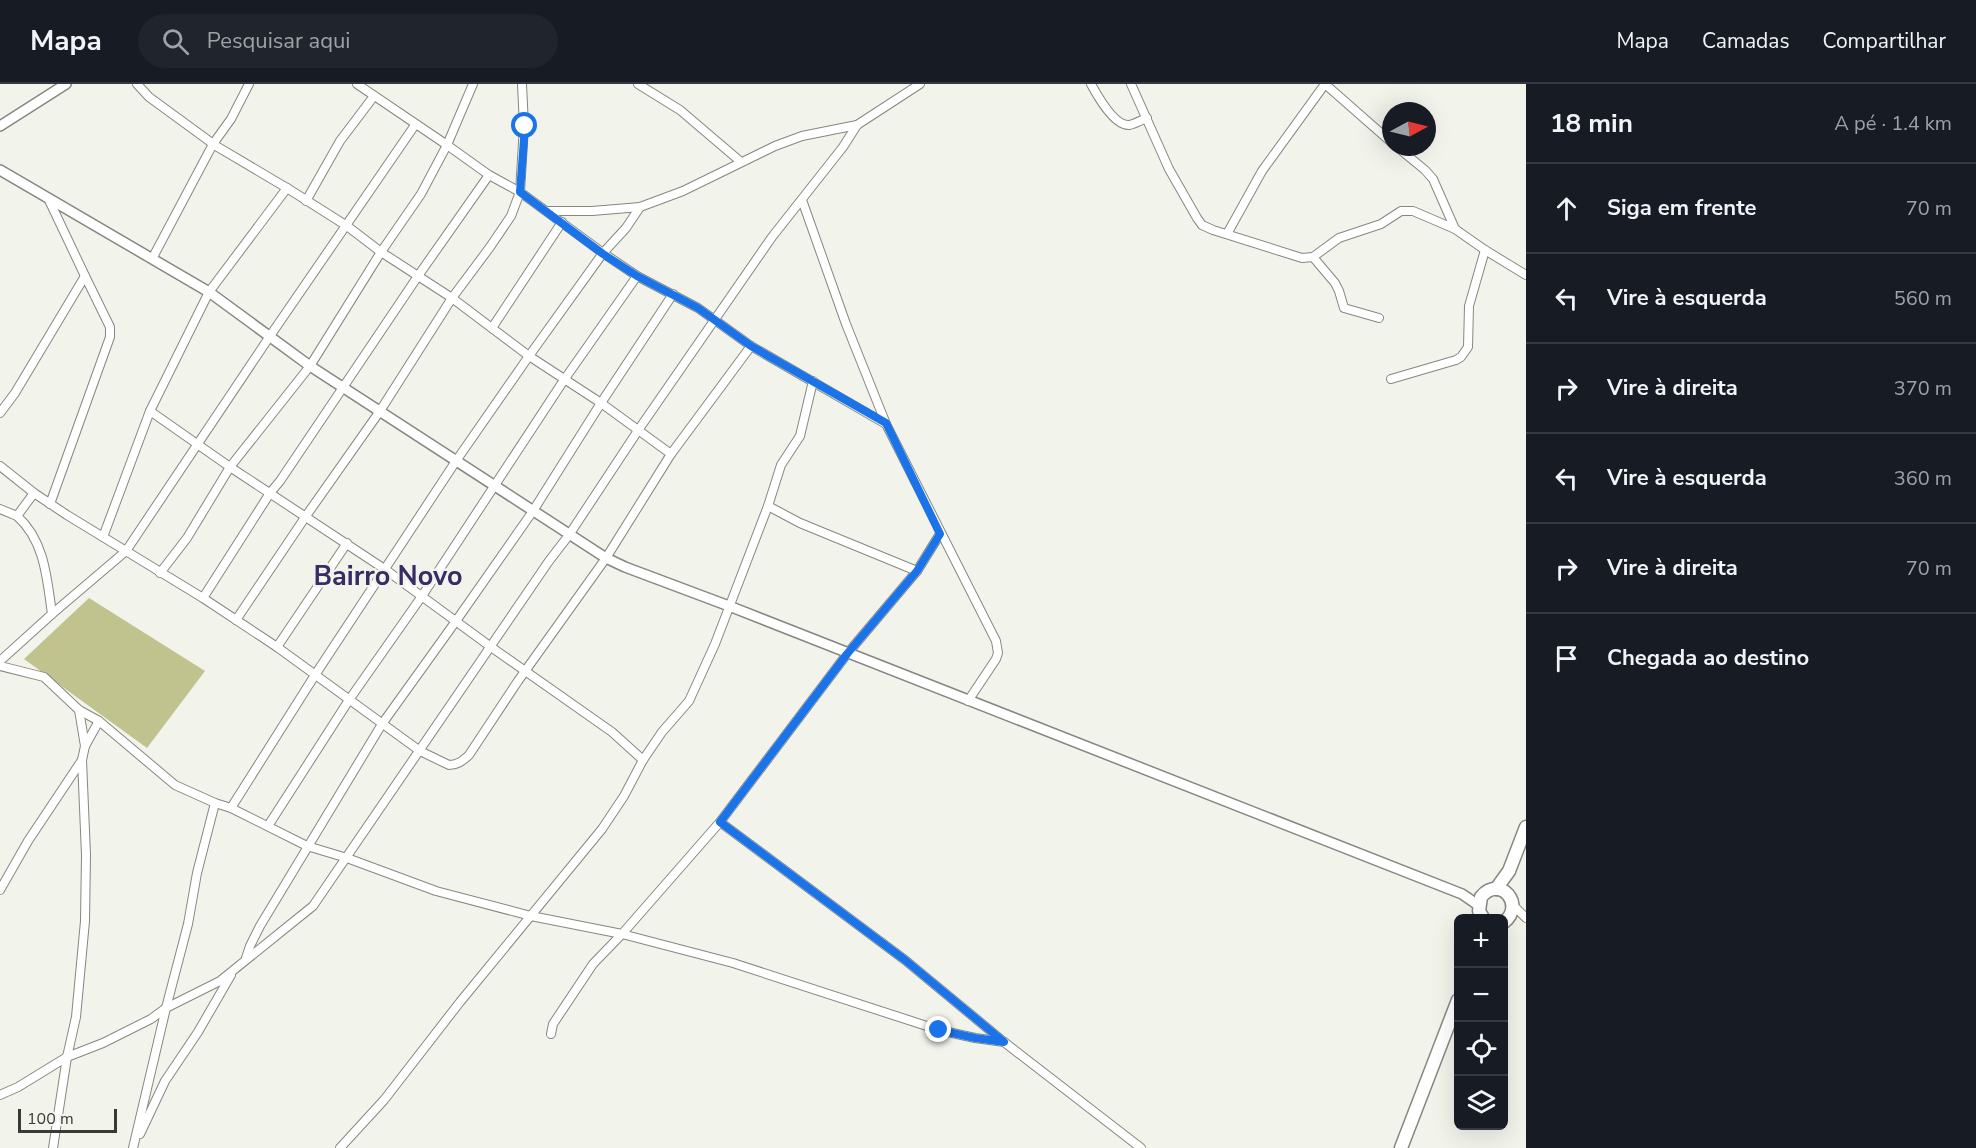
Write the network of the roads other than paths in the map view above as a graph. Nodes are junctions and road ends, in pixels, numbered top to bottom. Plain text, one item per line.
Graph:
1 (66, 84) edge
2 (137, 84) edge
3 (249, 84) edge
4 (357, 84) edge
5 (473, 84) edge
6 (522, 84) edge
7 (639, 84) edge
8 (920, 84) edge
9 (1091, 84) edge
10 (1131, 84) edge
11 (1325, 84) edge
12 (374, 96) junction
13 (1147, 118) junction
14 (415, 125) junction
15 (857, 125) junction
16 (0, 126) edge
17 (1382, 134) edge
18 (213, 144) junction
19 (447, 145) junction
20 (1408, 156) edge
21 (741, 162) junction
22 (0, 170) edge
23 (489, 175) junction
24 (288, 188) junction
25 (520, 192) junction
26 (48, 198) junction
27 (802, 200) junction
28 (306, 201) junction
29 (640, 207) junction
30 (547, 211) junction
31 (562, 222) junction
32 (347, 226) junction
33 (1455, 229) junction
34 (1227, 234) junction
35 (1485, 250) junction
36 (381, 252) junction
37 (603, 254) junction
38 (1313, 257) junction
39 (152, 259) junction
40 (1526, 275) edge
41 (86, 276) junction
42 (418, 276) junction
43 (637, 276) junction
44 (209, 292) junction
45 (674, 294) junction
46 (452, 298) junction
47 (1379, 318) dead end
48 (716, 321) junction
49 (492, 328) junction
50 (270, 336) junction
51 (751, 346) junction
52 (529, 356) junction
53 (310, 366) junction
54 (1391, 379) dead end
55 (564, 380) junction
56 (813, 381) junction
57 (344, 387) junction
58 (601, 403) junction
59 (150, 411) junction
60 (380, 411) junction
61 (0, 413) edge
62 (886, 423) junction
63 (639, 429) junction
64 (198, 444) junction
65 (671, 454) junction
66 (456, 461) junction
67 (0, 466) edge
68 (230, 467) junction
69 (494, 487) junction
70 (34, 493) junction
71 (270, 493) junction
72 (50, 504) junction
73 (768, 506) junction
74 (0, 508) edge
75 (532, 511) junction
76 (17, 516) junction
77 (306, 516) junction
78 (940, 534) junction
79 (569, 535) junction
80 (103, 537) junction
81 (347, 543) junction
82 (126, 551) junction
83 (606, 558) junction
84 (386, 570) junction
85 (917, 571) junction
86 (160, 573) junction
87 (422, 596) junction
88 (203, 598) junction
89 (729, 606) junction
90 (52, 614) junction
91 (236, 620) junction
92 (456, 621) junction
93 (277, 647) junction
94 (490, 647) junction
95 (847, 654) junction
96 (0, 664) edge
97 (525, 671) junction
98 (315, 675) junction
99 (349, 700) junction
100 (968, 701) junction
101 (79, 710) junction
102 (99, 721) junction
103 (382, 724) junction
104 (85, 746) junction
105 (420, 751) junction
106 (82, 760) junction
107 (643, 760) junction
108 (215, 803) junction
109 (231, 808) junction
110 (720, 822) junction
111 (268, 826) junction
112 (1526, 827) edge
113 (307, 846) junction
114 (347, 858) junction
115 (1509, 871) junction
116 (1496, 889) junction
117 (0, 890) edge
118 (1481, 900) junction
119 (1511, 900) junction
120 (1483, 914) edge
121 (1508, 914) edge
122 (531, 916) junction
123 (1526, 919) edge
124 (1508, 920) edge
125 (622, 934) junction
126 (246, 958) junction
127 (233, 971) junction
128 (166, 1008) junction
129 (1454, 1010) edge
130 (551, 1034) dead end
131 (1004, 1042) junction
132 (66, 1057) junction
133 (0, 1095) edge
134 (53, 1148) edge
135 (340, 1148) edge
136 (1141, 1148) edge
137 (1401, 1148) edge

1 - 16 street
2 - 18 street
3 - 18 street
4 - 12 street
5 - 19 street
6 - 25 street
7 - 21 street
8 - 15 street
9 - 13 street
10 - 13 street
11 - 17 street
11 - 34 street
12 - 14 street
12 - 28 street
13 - 34 street
14 - 19 street
14 - 32 street
15 - 21 street
15 - 27 street
18 - 24 street
18 - 39 street
19 - 23 street
19 - 36 street
20 - 33 street
21 - 29 street
22 - 26 street
23 - 25 street
23 - 42 street
24 - 28 street
24 - 44 street
25 - 30 street
25 - 46 street
26 - 39 street
26 - 41 street
27 - 48 street
27 - 62 street
28 - 32 street
29 - 30 street
29 - 37 street
30 - 31 street
31 - 37 street
31 - 49 street
32 - 36 street
32 - 50 street
33 - 35 street
33 - 38 street
34 - 38 street
35 - 40 street
35 - 54 street
36 - 42 street
36 - 53 street
37 - 43 street
37 - 52 street
38 - 47 street
39 - 44 street
41 - 61 street
41 - 72 street
42 - 46 street
42 - 57 street
43 - 45 street
43 - 55 street
44 - 50 street
44 - 59 street
45 - 48 street
45 - 58 street
46 - 49 street
46 - 60 street
48 - 51 street
48 - 63 street
49 - 52 street
50 - 53 street
50 - 64 street
51 - 56 street
51 - 65 street
52 - 55 street
52 - 66 street
53 - 57 street
53 - 68 street
55 - 58 street
55 - 69 street
56 - 62 street
56 - 73 street
57 - 60 street
57 - 71 street
58 - 63 street
58 - 75 street
59 - 64 street
59 - 80 street
60 - 66 street
60 - 77 street
62 - 78 street
63 - 65 street
63 - 79 street
64 - 68 street
64 - 82 street
65 - 83 street
66 - 69 street
66 - 84 street
67 - 70 street
68 - 71 street
68 - 86 street
69 - 75 street
69 - 87 street
70 - 72 street
70 - 76 street
71 - 77 street
71 - 88 street
72 - 80 street
73 - 85 street
73 - 89 street
74 - 76 street
75 - 79 street
75 - 92 street
76 - 90 street
77 - 81 street
77 - 91 street
78 - 85 street
78 - 100 street
79 - 83 street
79 - 94 street
80 - 82 street
81 - 84 street
81 - 93 street
82 - 86 street
82 - 90 street
83 - 89 street
83 - 97 street
84 - 87 street
84 - 98 street
85 - 95 street
86 - 88 street
87 - 92 street
87 - 99 street
88 - 91 street
89 - 95 street
89 - 107 street
90 - 96 street
91 - 93 street
92 - 94 street
92 - 103 street
93 - 98 street
94 - 97 street
94 - 105 street
95 - 100 street
95 - 110 street
96 - 101 street
97 - 105 street
97 - 107 street
98 - 99 street
98 - 109 street
99 - 103 street
99 - 111 street
100 - 118 street
101 - 102 street
101 - 104 street
102 - 104 street
102 - 108 street
103 - 105 street
103 - 113 street
104 - 106 street
105 - 114 street
106 - 117 street
106 - 132 street
107 - 122 street
108 - 109 street
108 - 128 street
109 - 111 street
110 - 125 street
110 - 131 street
111 - 113 street
112 - 115 main road
113 - 114 street
113 - 126 street
114 - 122 street
114 - 126 street
115 - 116 main road
115 - 119 main road
116 - 118 main road
116 - 119 main road
118 - 120 main road
119 - 121 main road
119 - 123 street
122 - 125 street
122 - 135 street
123 - 124 street
125 - 130 street
125 - 131 street
126 - 127 street
127 - 128 street
127 - 128 street
128 - 132 street
129 - 137 main road
131 - 136 street
132 - 133 street
132 - 134 street

